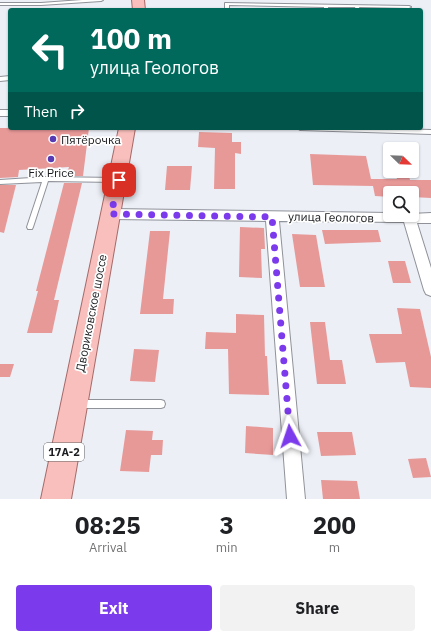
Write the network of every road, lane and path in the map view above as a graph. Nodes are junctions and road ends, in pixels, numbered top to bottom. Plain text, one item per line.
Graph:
1 (102, 0) edge
2 (262, 2) edge
3 (0, 4) edge
4 (409, 7) dead end
5 (227, 8) edge
6 (326, 8) edge
7 (357, 8) edge
8 (127, 130) edge
9 (366, 130) edge
10 (431, 132) edge
11 (46, 179) junction
12 (119, 180) junction
13 (0, 182) edge
14 (111, 214) junction
15 (272, 217) junction
16 (383, 218) edge
17 (419, 218) edge
18 (431, 218) edge
19 (409, 222) edge
20 (30, 227) dead end
21 (431, 290) edge
22 (73, 404) junction
23 (162, 404) dead end
24 (56, 499) edge
25 (296, 499) edge

1 - 3 lane
2 - 5 lane
2 - 6 lane
4 - 7 lane
6 - 7 lane
8 - 12 main road, Двориковское шоссе
9 - 10 lane
11 - 12 lane
11 - 13 lane
11 - 20 lane
12 - 14 main road, Двориковское шоссе
14 - 15 street, улица Геологов
14 - 22 main road, Двориковское шоссе
15 - 16 street, улица Геологов
15 - 25 street
17 - 18 street, улица Геологов
19 - 21 street
22 - 23 lane
22 - 24 main road, Двориковское шоссе / 17А-2

